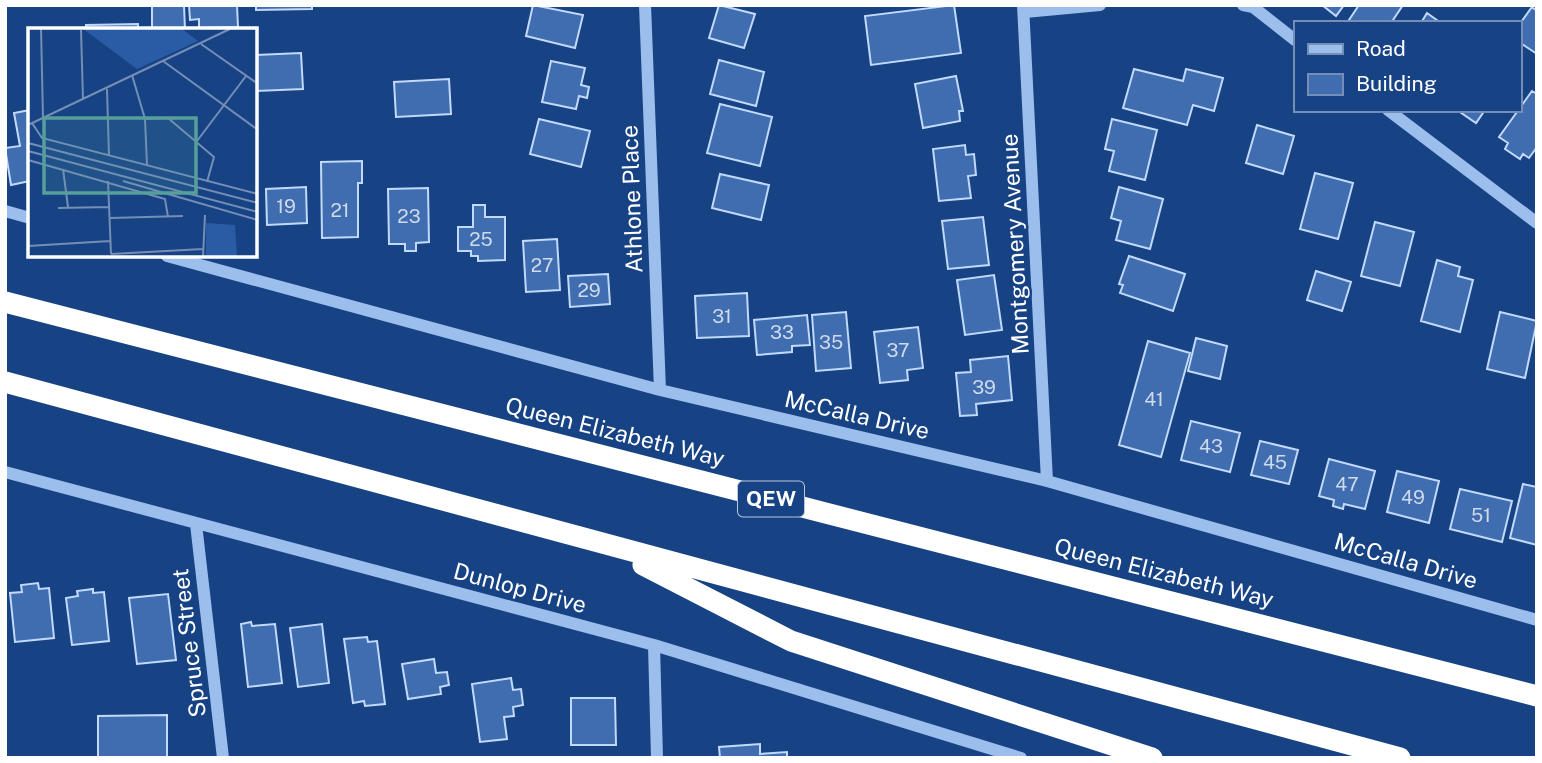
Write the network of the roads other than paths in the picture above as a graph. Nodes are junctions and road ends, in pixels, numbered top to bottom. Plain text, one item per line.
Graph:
1 (645, 5) edge
2 (1100, 5) edge
3 (1242, 5) edge
4 (1024, 8) edge
5 (1294, 39) edge
6 (1391, 112) edge
7 (5, 211) edge
8 (28, 217) edge
9 (1537, 223) edge
10 (171, 257) edge
11 (5, 302) edge
12 (5, 382) edge
13 (660, 390) junction
14 (5, 472) edge
15 (1047, 481) junction
16 (197, 524) junction
17 (607, 546) junction
18 (1537, 620) edge
19 (654, 645) junction
20 (1537, 696) edge
21 (223, 758) edge
22 (657, 758) edge
23 (1021, 758) edge
24 (1153, 758) edge
25 (1400, 758) edge

1 - 13 street, Athlone Place
2 - 4 street
3 - 5 street
4 - 15 street, Montgomery Avenue
6 - 9 street
7 - 8 street
10 - 13 street, McCalla Drive
11 - 20 highway, Queen Elizabeth Way / QEW
12 - 17 highway
13 - 15 street, McCalla Drive
14 - 16 street, Dunlop Drive
15 - 18 street, McCalla Drive
16 - 19 street, Dunlop Drive
16 - 21 street, Spruce Street
17 - 24 highway
17 - 25 highway
19 - 22 street
19 - 23 street, Dunlop Drive

